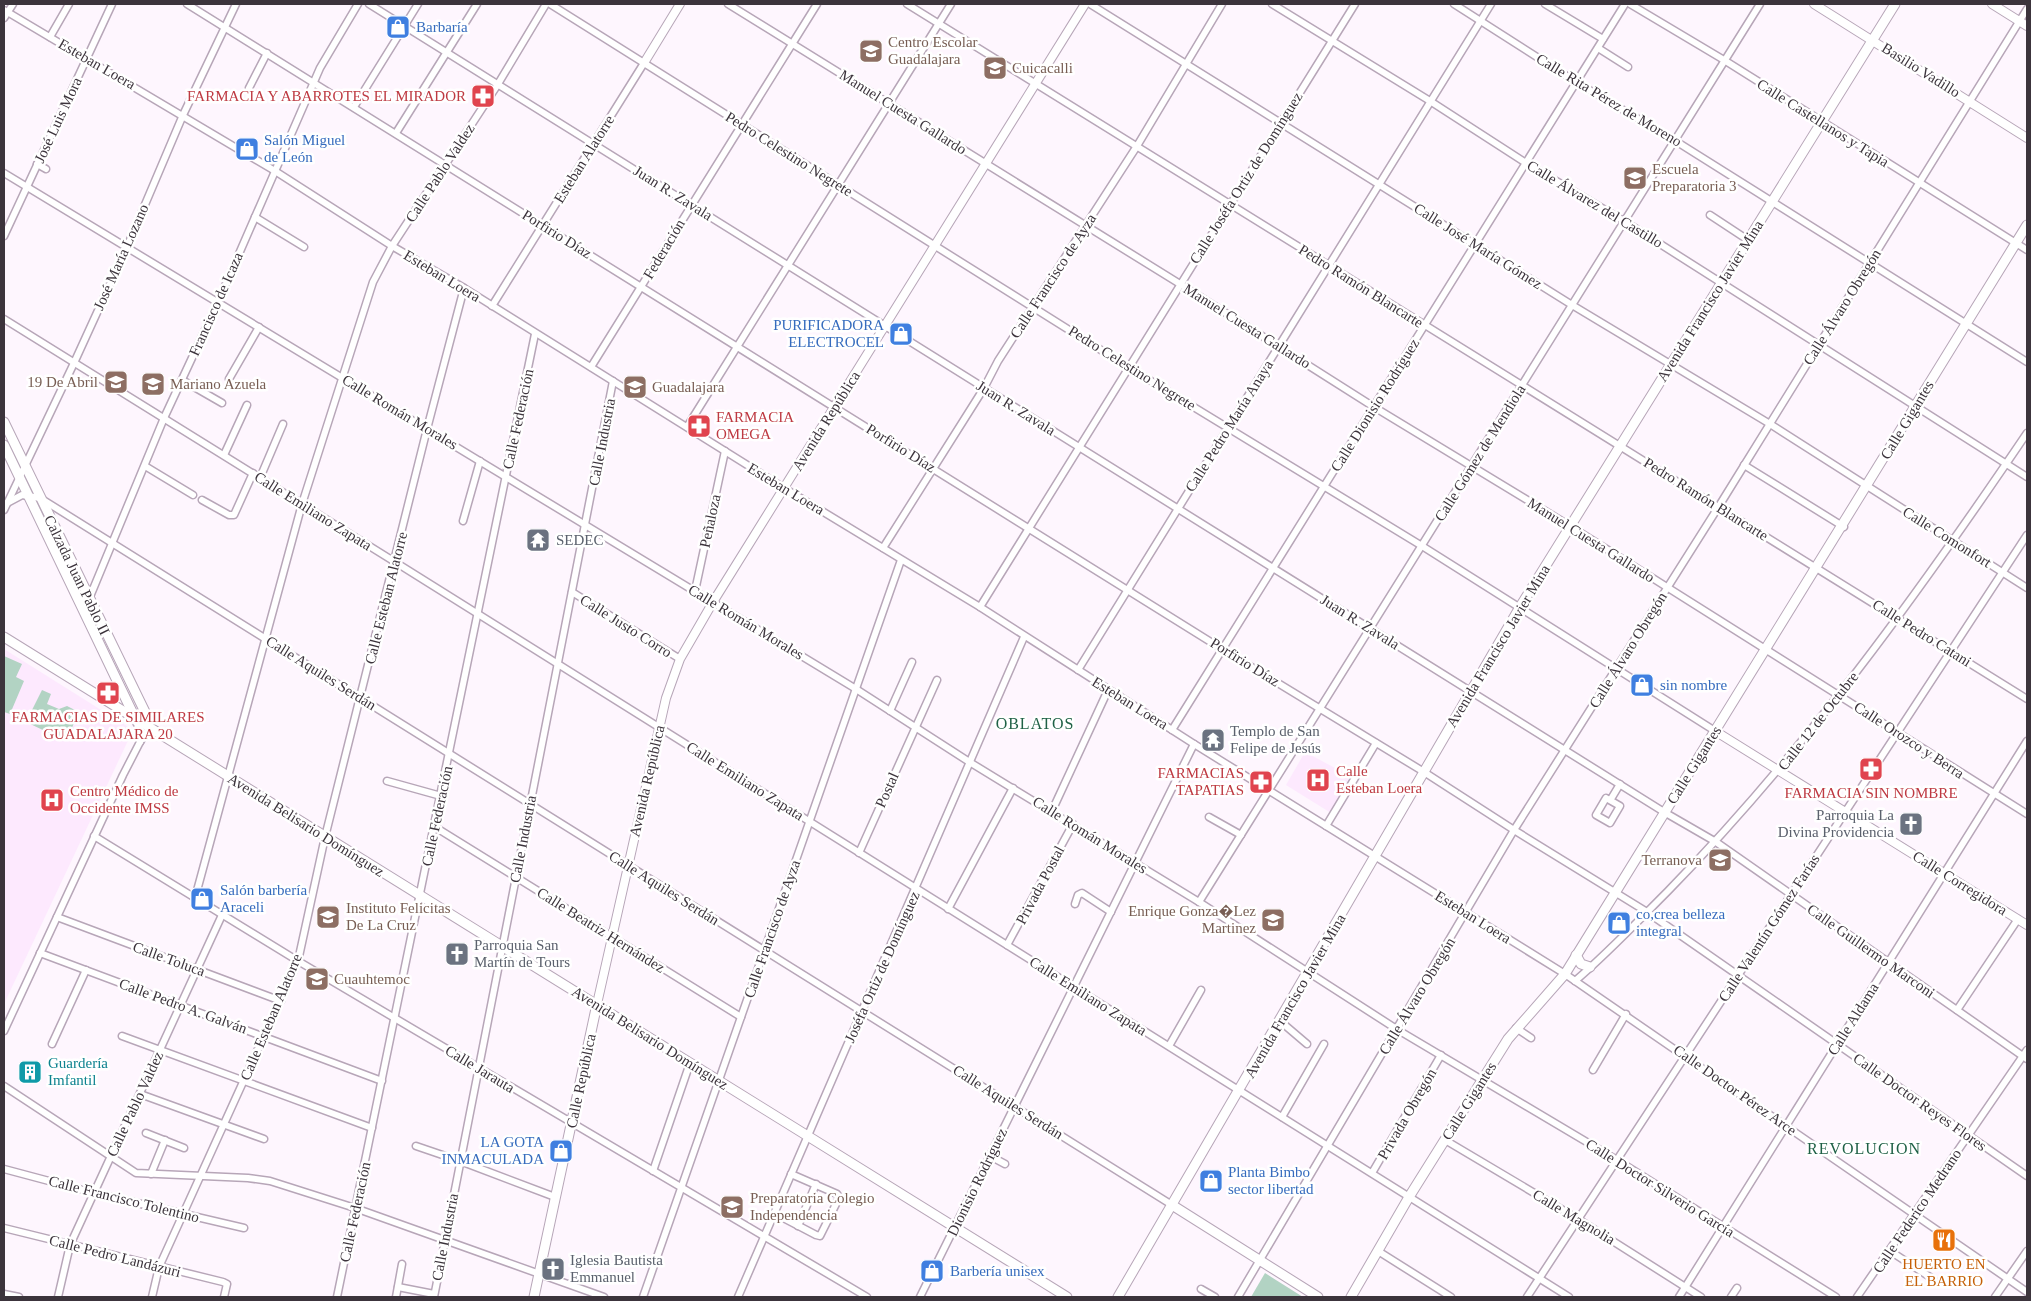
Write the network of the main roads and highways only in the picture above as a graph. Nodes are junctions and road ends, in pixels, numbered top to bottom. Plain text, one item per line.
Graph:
1 (1895, 4) edge
2 (2027, 225) edge
3 (4, 422) edge
4 (4, 445) edge
5 (4, 637) edge
6 (135, 719) junction
7 (149, 728) junction
8 (1576, 955) junction
9 (1590, 967) road end
10 (597, 1004) junction
11 (1172, 1205) junction
12 (534, 1297) edge
13 (1067, 1297) edge
14 (1118, 1297) edge
15 (1318, 1297) edge
16 (1351, 1297) edge

1 - 11 main road, Avenida Francisco Javier Mina
2 - 8 main road, Calle Gigantes
3 - 7 main road, Calzada Juan Pablo II
4 - 6 main road, Calzada Juan Pablo II
5 - 6 main road, Avenida Belisario Domínguez
6 - 7 main road, Avenida Belisario Domínguez
7 - 10 main road, Avenida Belisario Domínguez
8 - 9 main road
8 - 16 main road, Calle Gigantes
10 - 12 main road, Calle República
10 - 13 main road, Avenida Belisario Domínguez
11 - 14 main road, Avenida Francisco Javier Mina
11 - 15 main road, Calle Aquiles Serdán

